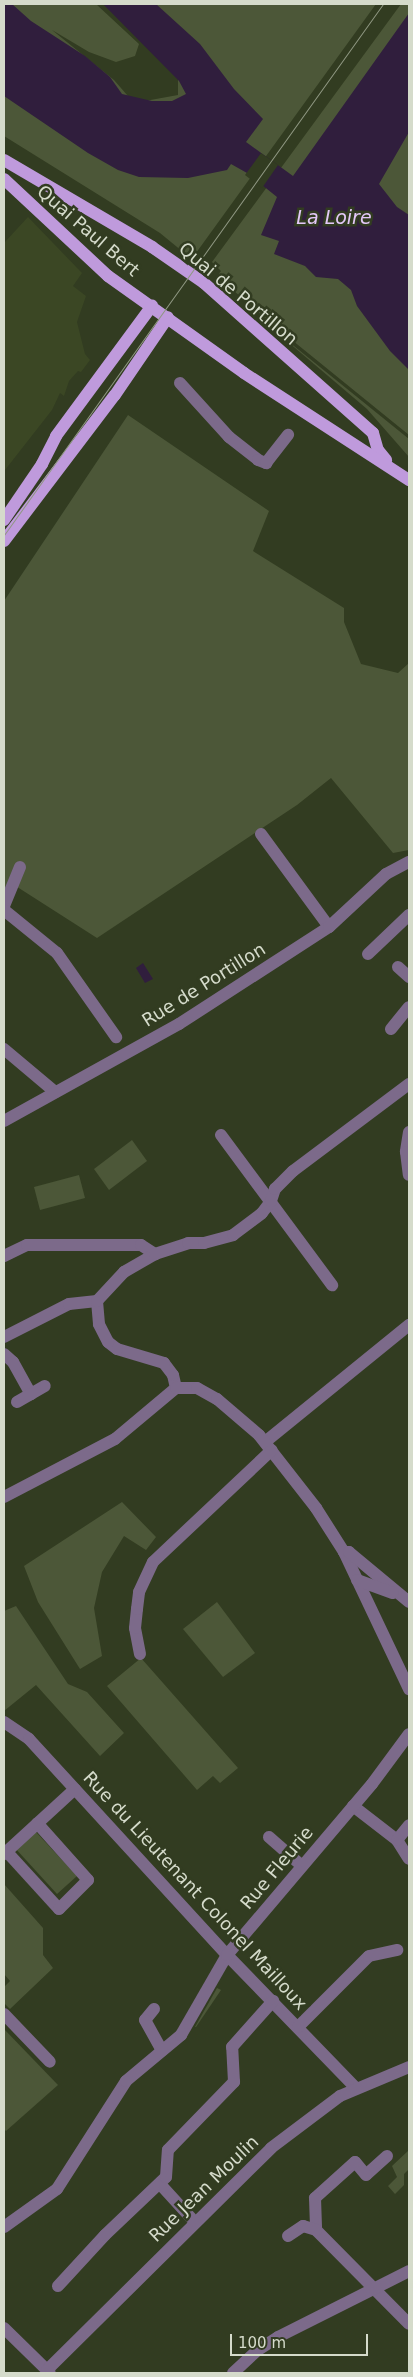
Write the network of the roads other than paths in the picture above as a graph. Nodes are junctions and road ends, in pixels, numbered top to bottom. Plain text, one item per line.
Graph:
1 (4, 160) edge
2 (4, 179) edge
3 (152, 306) junction
4 (168, 317) junction
5 (180, 383) dead end
6 (362, 423) junction
7 (288, 435) dead end
8 (372, 455) junction
9 (393, 469) junction
10 (409, 480) edge
11 (4, 520) edge
12 (4, 542) edge
13 (261, 834) dead end
14 (409, 862) edge
15 (20, 867) dead end
16 (4, 908) edge
17 (409, 915) edge
18 (329, 927) junction
19 (368, 954) dead end
20 (398, 967) dead end
21 (409, 977) edge
22 (409, 1007) edge
23 (391, 1029) dead end
24 (116, 1037) dead end
25 (4, 1049) edge
26 (409, 1084) edge
27 (55, 1092) junction
28 (4, 1121) edge
29 (409, 1132) edge
30 (221, 1135) dead end
31 (409, 1175) edge
32 (271, 1202) junction
33 (155, 1254) junction
34 (4, 1256) edge
35 (332, 1285) dead end
36 (97, 1301) junction
37 (409, 1325) edge
38 (4, 1337) edge
39 (4, 1354) edge
40 (45, 1386) dead end
41 (176, 1388) junction
42 (31, 1394) junction
43 (17, 1402) dead end
44 (268, 1446) junction
45 (4, 1497) edge
46 (344, 1552) junction
47 (357, 1580) junction
48 (406, 1599) edge
49 (140, 1654) dead end
50 (409, 1690) edge
51 (4, 1722) edge
52 (409, 1734) edge
53 (75, 1789) junction
54 (353, 1806) junction
55 (37, 1823) junction
56 (409, 1825) edge
57 (269, 1836) dead end
58 (397, 1840) junction
59 (5, 1853) edge
60 (409, 1859) edge
61 (302, 1866) junction
62 (397, 1950) dead end
63 (227, 1955) junction
64 (273, 2001) junction
65 (154, 2009) dead end
66 (4, 2014) edge
67 (298, 2027) junction
68 (162, 2051) junction
69 (50, 2062) dead end
70 (409, 2067) edge
71 (356, 2088) junction
72 (387, 2156) dead end
73 (160, 2184) junction
74 (191, 2218) dead end
75 (4, 2227) edge
76 (316, 2230) junction
77 (288, 2236) dead end
78 (409, 2271) edge
79 (58, 2286) dead end
80 (372, 2287) junction
81 (409, 2324) edge
82 (4, 2328) edge
83 (49, 2372) edge
84 (233, 2373) edge

1 - 6 main road, Quai de Portillon
2 - 3 main road, Quai Paul Bert
3 - 4 main road, Quai Paul Bert
3 - 11 main road
4 - 8 main road, Quai de Portillon
4 - 12 main road
5 - 7 street
6 - 8 main road, Quai de Portillon
6 - 9 main road, Quai de Portillon
8 - 9 main road, Quai de Portillon
9 - 10 main road, Quai de Portillon
13 - 18 street
14 - 18 street, Rue de Portillon
15 - 16 street
16 - 24 street
17 - 19 street
18 - 27 street, Rue de Portillon
20 - 21 street
22 - 23 street
25 - 27 street
26 - 32 street
27 - 28 street, Rue de Portillon
29 - 31 street
30 - 32 street
32 - 33 street
32 - 35 street
33 - 34 street
33 - 36 street
36 - 38 street
36 - 41 street
37 - 44 street
39 - 42 street
40 - 42 street
41 - 44 street
41 - 45 street
42 - 43 street
44 - 46 street
44 - 49 street
46 - 47 street
46 - 48 street
47 - 48 street
47 - 50 street
51 - 53 street, Rue du Lieutenant Colonel Mailloux
52 - 54 street, Rue Fleurie
53 - 55 street
53 - 63 street, Rue du Lieutenant Colonel Mailloux
54 - 58 street
54 - 61 street, Rue Fleurie
55 - 59 street
55 - 59 street
56 - 58 street
57 - 61 street
58 - 60 street
61 - 63 street, Rue Fleurie
62 - 67 street
63 - 64 street, Rue du Lieutenant Colonel Mailloux
63 - 68 street, Rue Fleurie
64 - 67 street, Rue du Lieutenant Colonel Mailloux
64 - 73 street
65 - 68 street
66 - 69 street
67 - 71 street, Rue du Lieutenant Colonel Mailloux
68 - 75 street, Rue Fleurie
70 - 71 street, Rue Jean Moulin
71 - 83 street, Rue Jean Moulin
72 - 76 street
73 - 74 street
73 - 79 street
76 - 77 street
76 - 80 street
78 - 80 street
80 - 81 street
80 - 84 street
82 - 83 street

